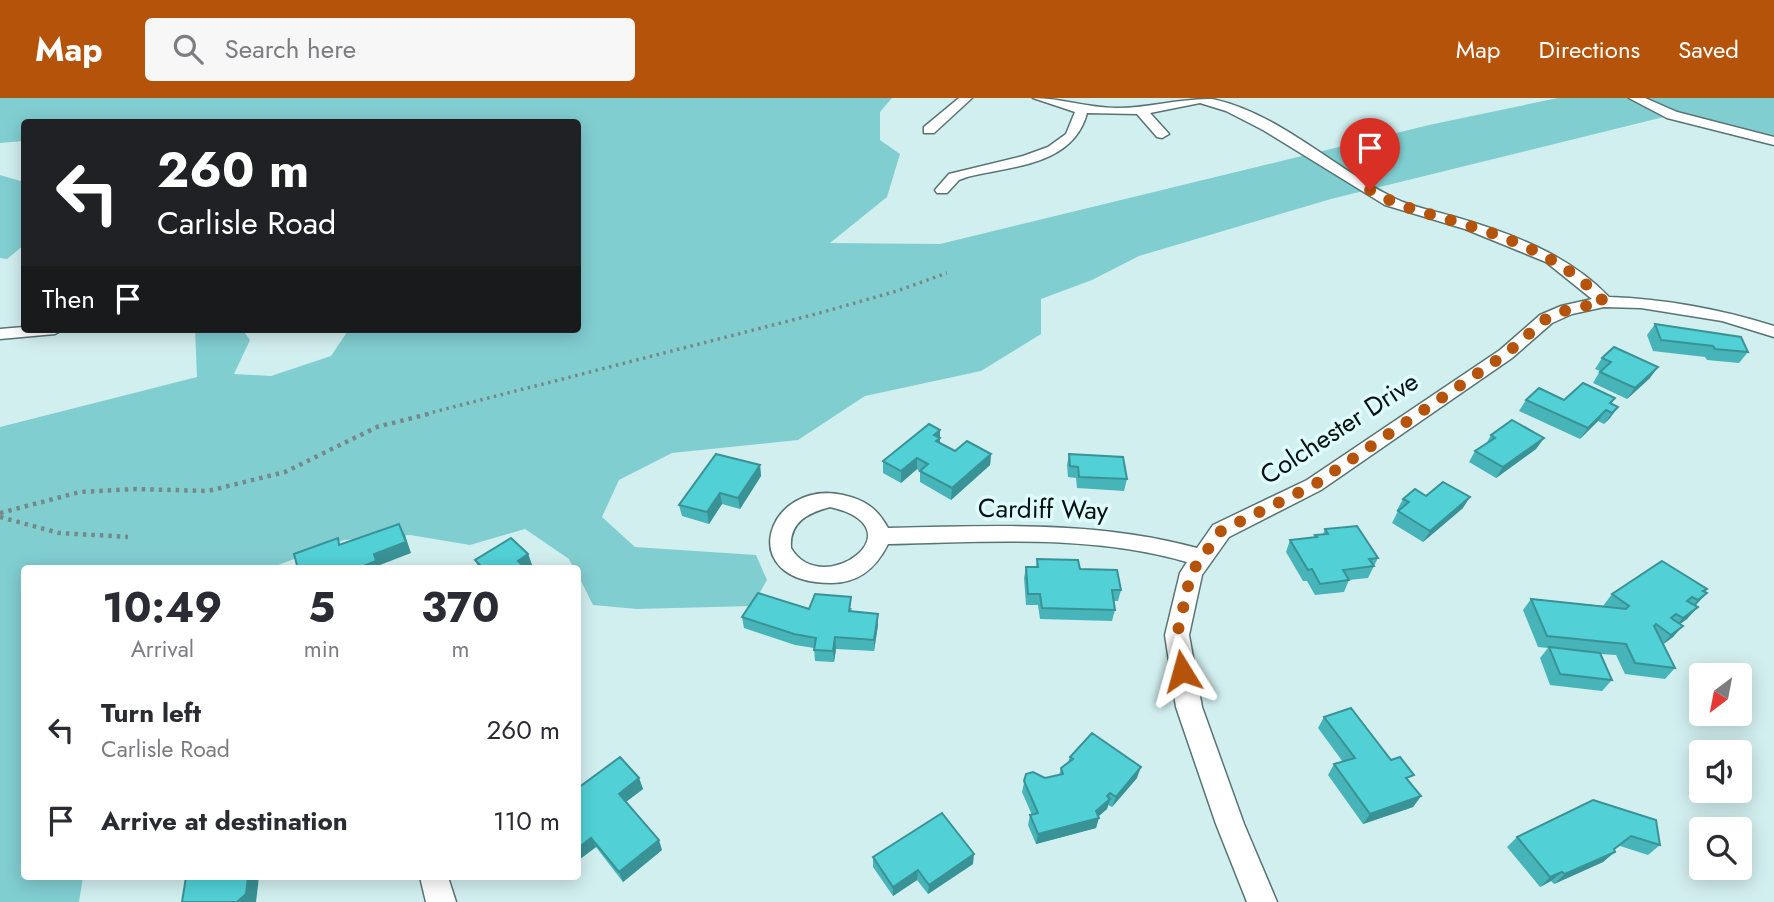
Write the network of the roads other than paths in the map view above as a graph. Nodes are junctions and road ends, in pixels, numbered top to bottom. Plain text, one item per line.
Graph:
1 (966, 98) edge
2 (1039, 98) edge
3 (1200, 98) edge
4 (1635, 98) edge
5 (1082, 110) junction
6 (1142, 112) junction
7 (929, 130) dead end
8 (1162, 134) dead end
9 (1774, 141) edge
10 (942, 190) dead end
11 (1604, 302) junction
12 (21, 332) edge
13 (1774, 332) edge
14 (0, 334) edge
15 (880, 536) junction
16 (1202, 558) junction
17 (435, 880) edge
18 (441, 902) edge
19 (1262, 902) edge

1 - 7 street
2 - 5 street
3 - 6 street
3 - 11 street
4 - 9 street
5 - 6 street
5 - 10 street
6 - 8 street
11 - 13 street, Colchester Drive
11 - 16 street, Colchester Drive
12 - 14 street
15 - 15 street
15 - 16 street, Cardiff Way
16 - 19 street, Colchester Drive
17 - 18 street

